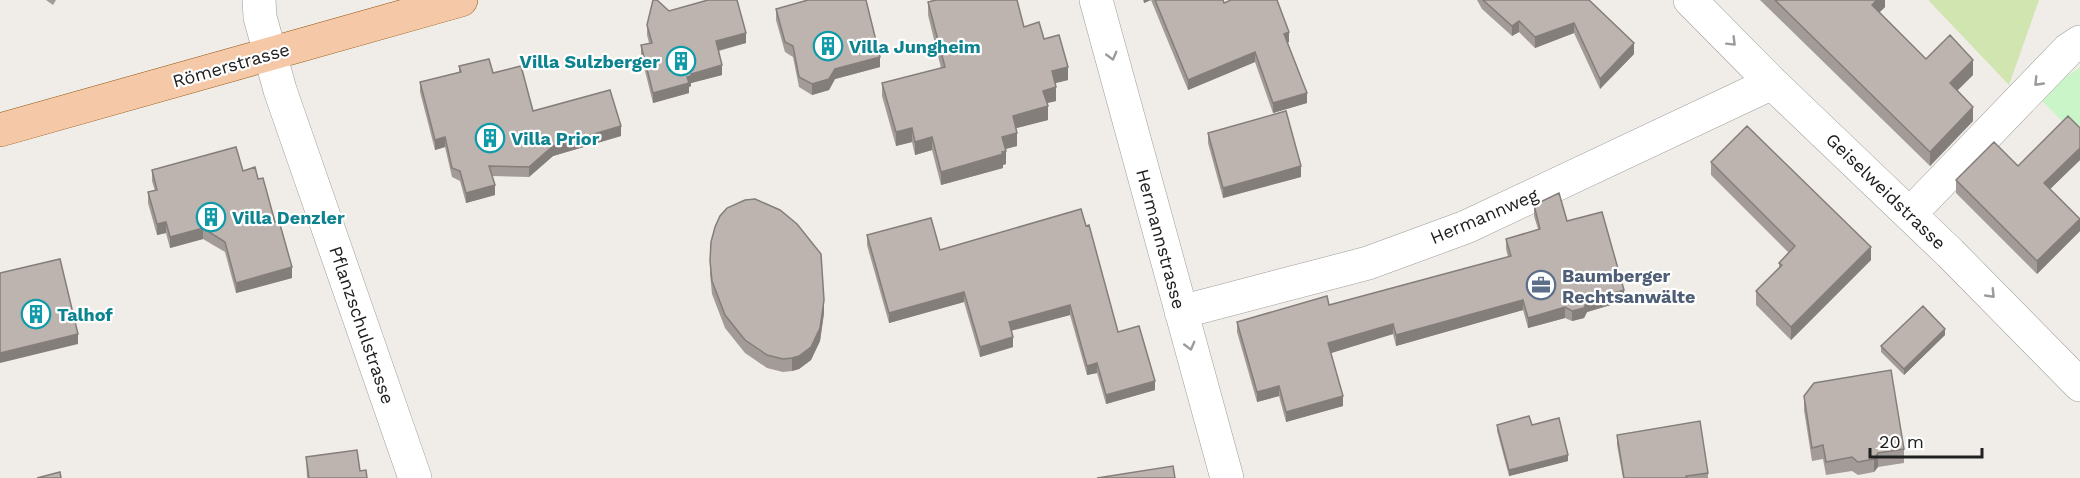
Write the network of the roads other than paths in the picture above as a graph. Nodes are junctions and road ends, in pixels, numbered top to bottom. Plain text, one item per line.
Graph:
1 (258, 0) edge
2 (461, 0) edge
3 (1096, 0) edge
4 (1690, 0) edge
5 (2080, 42) edge
6 (270, 53) junction
7 (1772, 83) junction
8 (0, 130) edge
9 (1911, 214) junction
10 (1181, 312) junction
11 (2080, 385) edge
12 (415, 478) edge
13 (1227, 478) edge

1 - 6 street, Pflanzschulstrasse
2 - 6 main road, Römerstrasse
3 -> 10 street, Hermannstrasse
4 -> 7 street, Geiselweidstrasse
5 -> 9 street
6 - 8 main road, Römerstrasse
6 - 12 street, Pflanzschulstrasse
7 - 9 street, Geiselweidstrasse
7 - 10 street, Hermannweg
9 -> 11 street, Geiselweidstrasse
10 -> 13 street, Hermannstrasse

